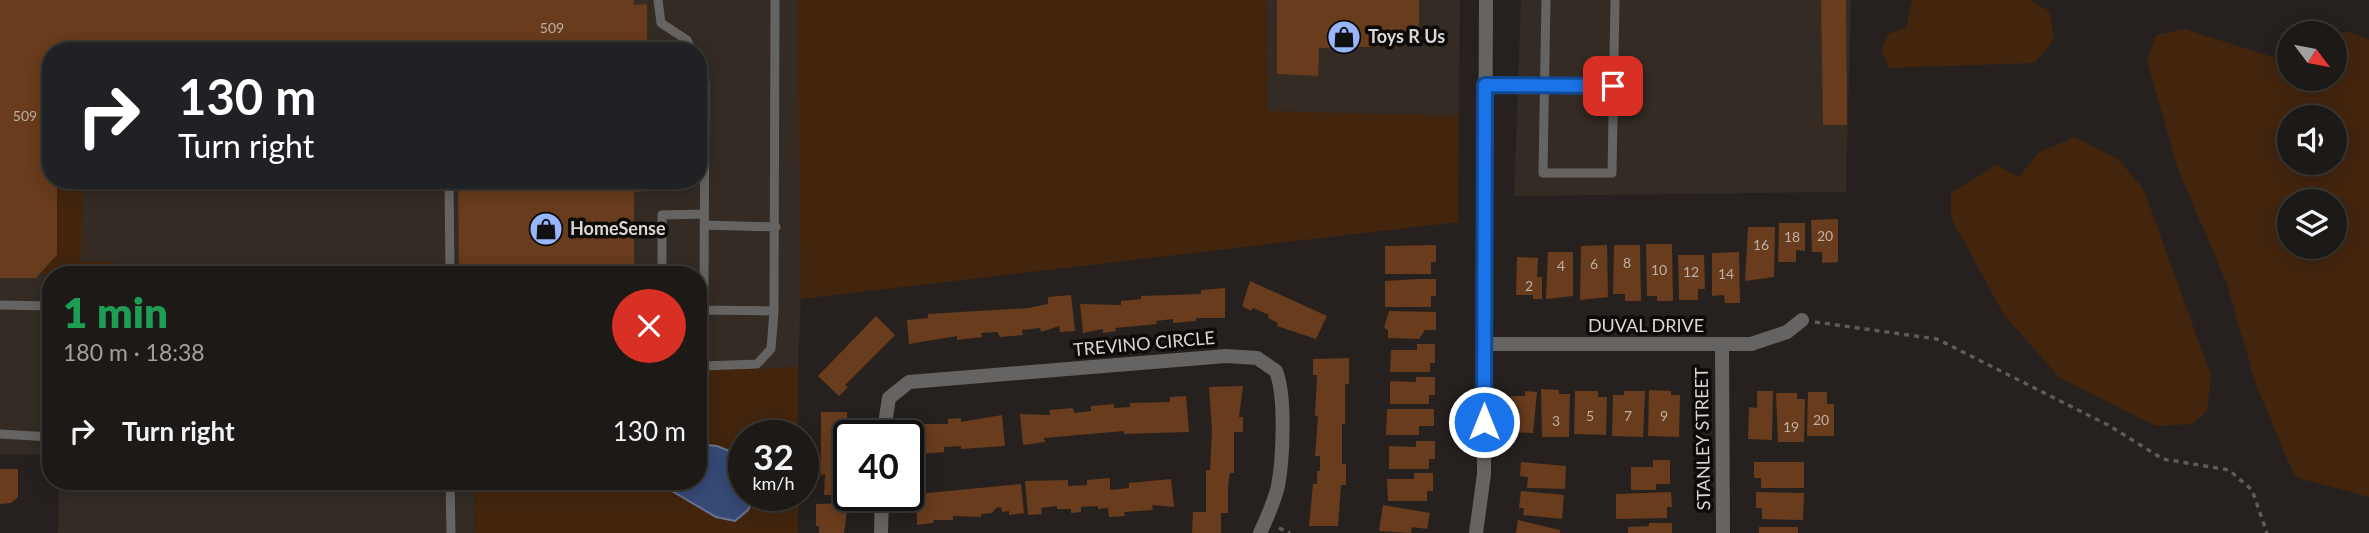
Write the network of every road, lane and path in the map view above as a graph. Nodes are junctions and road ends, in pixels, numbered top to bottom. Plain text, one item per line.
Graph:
1 (658, 0) edge
2 (775, 0) edge
3 (1486, 0) edge
4 (1546, 0) edge
5 (1615, 0) edge
6 (688, 42) edge
7 (1485, 85) junction
8 (1544, 86) junction
9 (1613, 86) junction
10 (449, 189) edge
11 (704, 189) edge
12 (704, 220) junction
13 (776, 227) junction
14 (450, 266) edge
15 (662, 266) edge
16 (702, 266) edge
17 (0, 305) edge
18 (42, 306) edge
19 (707, 310) edge
20 (774, 311) junction
21 (1802, 320) joint
22 (1484, 344) junction
23 (1722, 345) junction
24 (707, 366) edge
25 (886, 420) edge
26 (0, 434) edge
27 (42, 436) edge
28 (450, 490) edge
29 (882, 511) edge
30 (451, 533) edge
31 (881, 533) edge
32 (1259, 533) edge
33 (1476, 533) edge
34 (1723, 533) edge
35 (2267, 533) edge

1 - 6 lane
2 - 13 lane
3 - 7 street
4 - 8 lane
5 - 9 lane
7 - 8 lane
7 - 22 street
8 - 9 lane
8 - 9 lane
10 - 14 lane
11 - 12 lane
12 - 13 lane
12 - 15 lane
12 - 16 lane
13 - 20 lane
17 - 18 lane
19 - 20 lane
20 - 24 lane
21 - 23 street, DUVAL DRIVE
21 - 35 path
22 - 23 street, DUVAL DRIVE
22 - 33 street
23 - 34 street, STANLEY STREET
25 - 32 street, TREVINO CIRCLE
26 - 27 lane
28 - 30 lane
29 - 31 street

